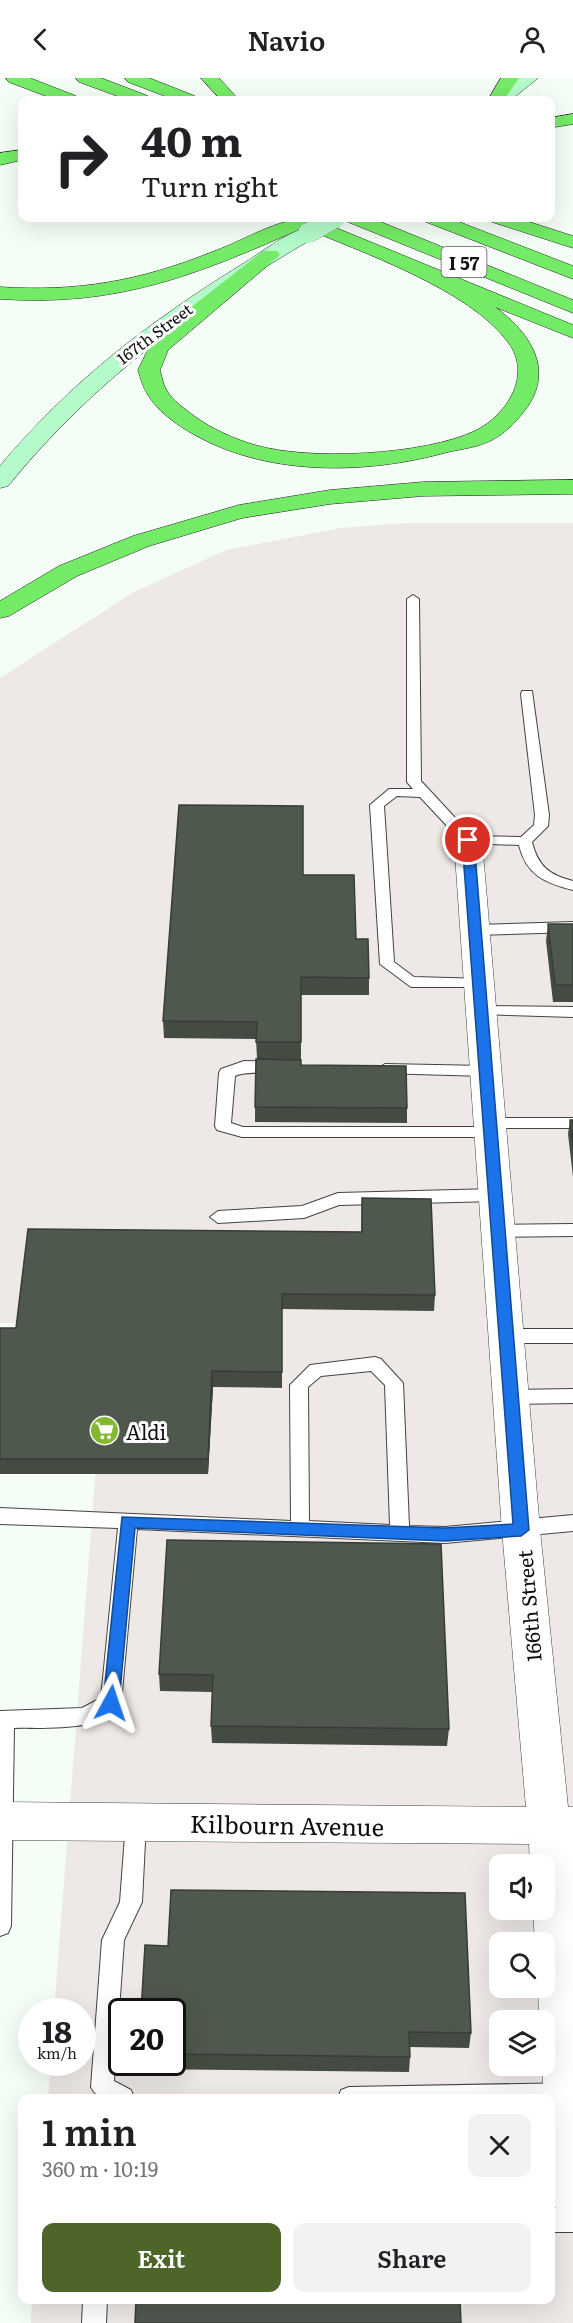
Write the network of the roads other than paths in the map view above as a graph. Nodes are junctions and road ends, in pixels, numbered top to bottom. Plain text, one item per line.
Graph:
1 (15, 78) edge
2 (85, 78) edge
3 (134, 78) edge
4 (210, 78) edge
5 (510, 78) edge
6 (537, 81) edge
7 (60, 96) edge
8 (132, 96) edge
9 (179, 96) edge
10 (226, 96) edge
11 (499, 96) edge
12 (509, 96) edge
13 (527, 96) edge
14 (573, 119) edge
15 (555, 122) edge
16 (18, 156) edge
17 (0, 159) edge
18 (365, 222) edge
19 (443, 222) edge
20 (496, 222) edge
21 (511, 222) edge
22 (301, 224) edge
23 (573, 242) edge
24 (573, 252) edge
25 (270, 255) junction
26 (421, 271) junction
27 (573, 273) edge
28 (0, 293) edge
29 (573, 307) edge
30 (573, 332) edge
31 (22, 423) dead end
32 (0, 481) edge
33 (573, 487) edge
34 (413, 599) dead end
35 (0, 611) edge
36 (527, 694) dead end
37 (424, 793) junction
38 (468, 840) junction
39 (525, 841) junction
40 (573, 886) edge
41 (573, 927) edge
42 (475, 930) junction
43 (480, 997) junction
44 (573, 1012) edge
45 (291, 1067) edge
46 (372, 1069) edge
47 (486, 1071) junction
48 (573, 1123) edge
49 (490, 1127) junction
50 (496, 1213) junction
51 (218, 1217) dead end
52 (573, 1230) edge
53 (506, 1336) junction
54 (573, 1336) edge
55 (573, 1396) edge
56 (511, 1397) junction
57 (0, 1516) edge
58 (128, 1521) junction
59 (573, 1523) edge
60 (300, 1527) junction
61 (521, 1530) junction
62 (400, 1532) junction
63 (2, 1720) edge
64 (0, 1821) edge
65 (136, 1822) junction
66 (561, 1826) edge
67 (1, 1913) edge
68 (115, 2094) edge
69 (569, 2094) edge
70 (573, 2192) edge
71 (555, 2220) edge
72 (573, 2220) edge
73 (95, 2304) edge
74 (94, 2323) edge

1 - 7 highway
2 - 8 highway
3 - 9 highway
4 - 10 highway
5 - 11 highway
6 - 12 main road
6 - 13 main road
14 - 15 highway
16 - 17 highway
18 - 29 highway, I 57
19 - 27 highway, I 57
20 - 24 highway
21 - 23 highway
22 - 25 main road, 167th Street
22 - 26 highway
22 - 28 highway
22 - 31 main road, 167th Street
25 - 26 highway
25 - 32 main road, 167th Street
26 - 30 highway
33 - 35 highway
34 - 37 lane
36 - 39 lane
37 - 38 lane
37 - 43 lane
38 - 39 lane
38 - 42 street, 166th Street
39 - 40 lane
41 - 42 lane
42 - 43 street, 166th Street
43 - 44 lane
43 - 47 street, 166th Street
45 - 49 lane
46 - 47 lane
47 - 49 street, 166th Street
48 - 49 lane
49 - 50 street, 166th Street
50 - 51 lane
50 - 52 lane
50 - 53 street, 166th Street
53 - 54 lane
53 - 56 street, 166th Street
55 - 56 lane
56 - 61 street, 166th Street
57 - 58 lane
58 - 60 lane
58 - 63 lane
59 - 61 lane
60 - 62 lane
60 - 62 lane
61 - 62 lane
61 - 66 street, 166th Street
63 - 64 lane
64 - 65 street, Kilbourn Avenue
64 - 67 lane
65 - 66 street, Kilbourn Avenue
65 - 68 lane
66 - 69 street, 166th Street
69 - 70 street, 166th Street
71 - 72 lane
73 - 74 lane

